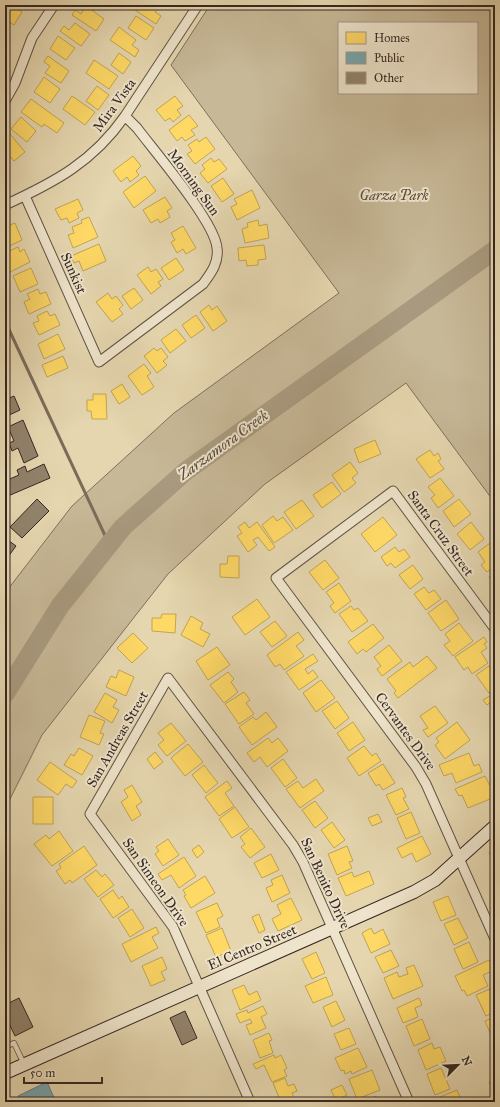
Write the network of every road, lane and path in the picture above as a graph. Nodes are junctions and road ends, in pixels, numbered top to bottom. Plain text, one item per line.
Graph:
1 (54, 5) edge
2 (198, 5) edge
3 (5, 101) edge
4 (126, 116) junction
5 (25, 196) junction
6 (5, 205) edge
7 (98, 362) joint
8 (393, 491) joint
9 (495, 629) edge
10 (168, 678) joint
11 (90, 814) joint
12 (495, 826) edge
13 (459, 859) junction
14 (332, 929) junction
15 (495, 939) edge
16 (199, 987) junction
17 (5, 1047) edge
18 (24, 1064) junction
19 (5, 1073) edge
20 (250, 1102) edge
21 (409, 1102) edge

1 - 3 street
2 - 4 street, Mira Vista
4 - 5 street, Mira Vista
4 - 7 street, Morning Sun
5 - 6 street, Mira Vista
5 - 7 street, Sunkist
8 - 9 street, Santa Cruz Street
8 - 13 street, Cervantes Drive
10 - 11 street, San Andreas Street
10 - 14 street, San Benito Drive
11 - 16 street, San Simeon Drive
12 - 13 street, El Centro Street
13 - 14 street, El Centro Street
13 - 15 street, Cervantes Drive
14 - 16 street, El Centro Street
14 - 21 street, San Benito Drive
16 - 18 street, El Centro Street
16 - 20 street, San Simeon Drive
17 - 18 lane
18 - 19 street, El Centro Street

